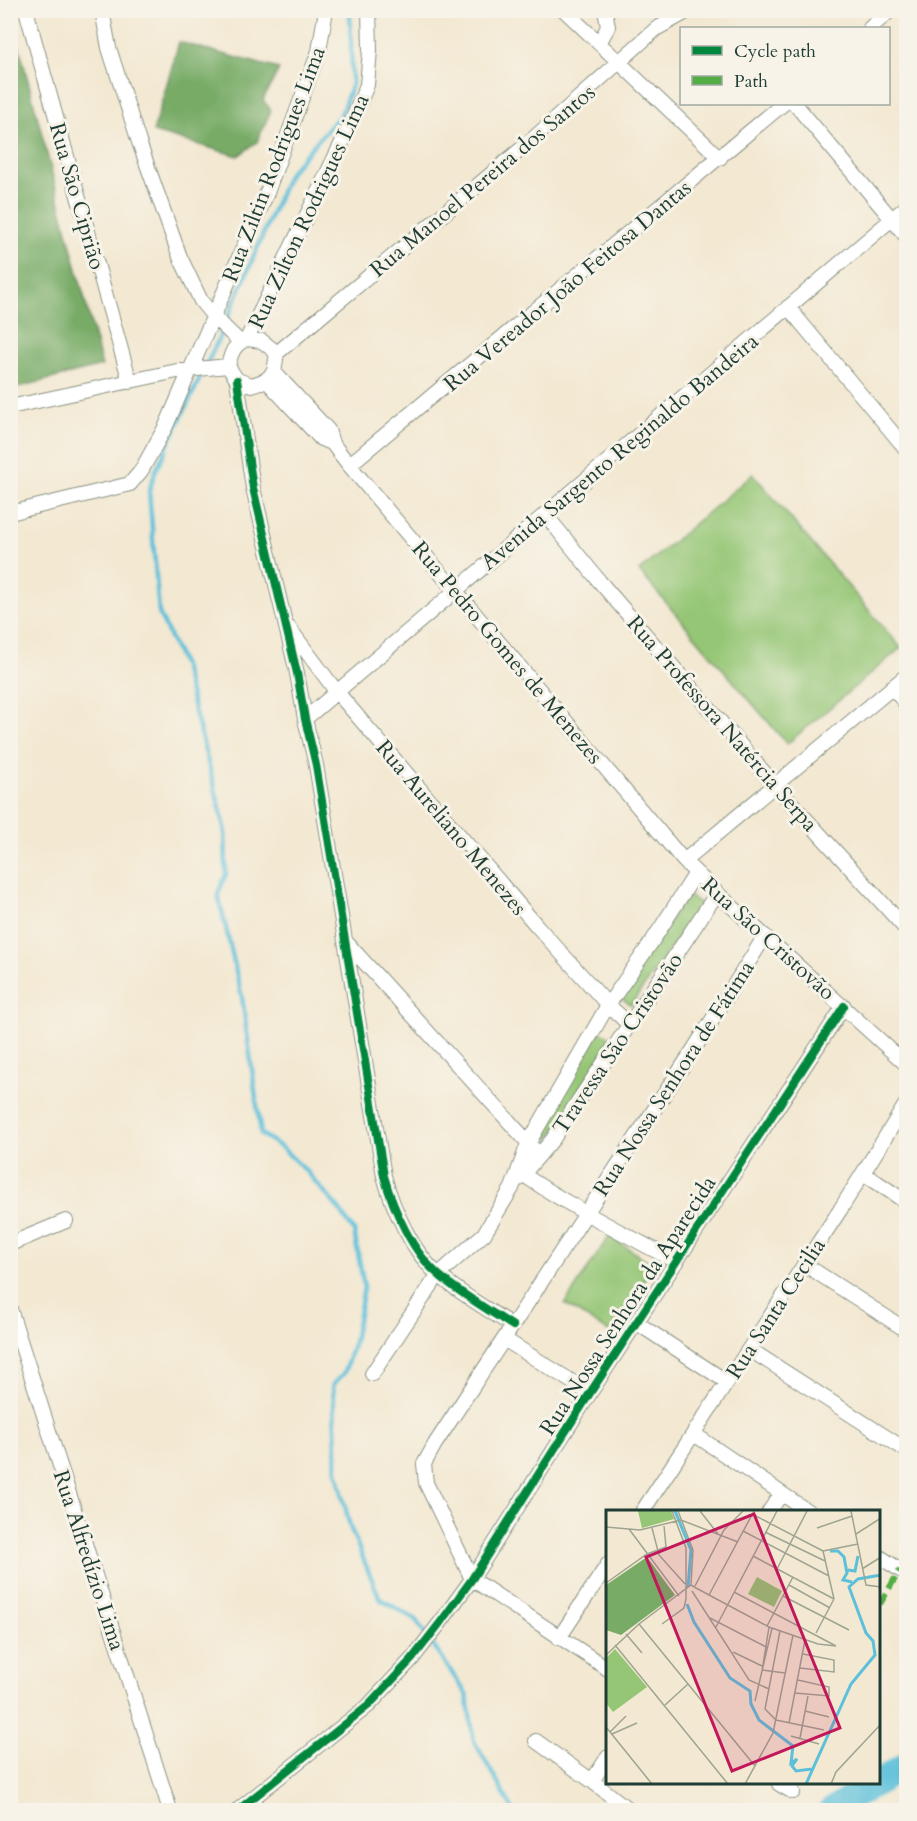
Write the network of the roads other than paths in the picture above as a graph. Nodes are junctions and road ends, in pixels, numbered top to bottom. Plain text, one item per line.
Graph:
1 (26, 10) edge
2 (102, 10) edge
3 (326, 10) edge
4 (369, 10) edge
5 (564, 10) edge
6 (605, 10) edge
7 (690, 10) edge
8 (891, 10) edge
9 (871, 27) edge
10 (599, 43) junction
11 (620, 62) junction
12 (782, 105) edge
13 (796, 105) edge
14 (720, 158) junction
15 (906, 207) edge
16 (892, 219) junction
17 (906, 236) edge
18 (788, 307) junction
19 (221, 323) junction
20 (244, 341) junction
21 (277, 353) junction
22 (228, 366) junction
23 (195, 368) junction
24 (270, 376) junction
25 (237, 380) junction
26 (130, 382) junction
27 (10, 407) edge
28 (906, 449) edge
29 (349, 465) junction
30 (10, 513) edge
31 (545, 514) junction
32 (455, 590) junction
33 (284, 622) junction
34 (906, 675) edge
35 (892, 687) junction
36 (336, 691) junction
37 (906, 704) edge
38 (305, 719) junction
39 (774, 784) junction
40 (684, 861) junction
41 (696, 873) junction
42 (717, 893) junction
43 (906, 929) edge
44 (765, 936) junction
45 (346, 942) junction
46 (608, 1005) junction
47 (844, 1006) junction
48 (629, 1024) junction
49 (906, 1064) edge
50 (906, 1104) edge
51 (528, 1144) junction
52 (541, 1155) junction
53 (521, 1172) junction
54 (863, 1173) junction
55 (906, 1202) edge
56 (585, 1214) junction
57 (66, 1221) dead end
58 (10, 1244) edge
59 (676, 1262) junction
60 (804, 1264) junction
61 (438, 1275) junction
62 (10, 1309) edge
63 (637, 1323) junction
64 (513, 1326) junction
65 (906, 1330) edge
66 (504, 1339) junction
67 (749, 1349) junction
68 (372, 1374) dead end
69 (727, 1382) junction
70 (590, 1393) junction
71 (694, 1434) junction
72 (906, 1450) edge
73 (781, 1494) junction
74 (643, 1510) edge
75 (770, 1510) edge
76 (806, 1510) edge
77 (881, 1558) edge
78 (606, 1567) edge
79 (903, 1571) edge
80 (472, 1579) junction
81 (559, 1638) junction
82 (606, 1668) edge
83 (536, 1741) dead end
84 (606, 1760) edge
85 (592, 1781) junction
86 (781, 1785) edge
87 (793, 1792) dead end
88 (170, 1810) edge
89 (238, 1810) edge
90 (629, 1810) edge

1 - 26 street, Rua São Ciprião
2 - 19 street
3 - 19 street, Rua Ziltin Rodrigues Lima
4 - 20 street, Rua Zilton Rodrigues Lima
5 - 10 street
6 - 10 street
7 - 11 street, Rua Manoel Pereira dos Santos
8 - 9 street
10 - 11 street
11 - 14 street
11 - 21 street, Rua Manoel Pereira dos Santos
12 - 14 street, Rua Vereador João Feitosa Dantas
13 - 16 street
14 - 29 street, Rua Vereador João Feitosa Dantas
15 - 16 street, Avenida Sargento Reginaldo Bandeira
16 - 17 street
16 - 18 street, Avenida Sargento Reginaldo Bandeira
18 - 28 street
18 - 31 street, Avenida Sargento Reginaldo Bandeira
19 - 20 street
19 - 23 street, Rua Zilton Rodrigues Lima
20 - 21 street
20 - 22 street
21 - 24 street
22 - 23 street
22 - 25 street
23 - 26 street
23 - 30 street, Rua Zilton Rodrigues Lima
24 - 25 street
24 - 29 street, Rua Pedro Gomes de Menezes
25 - 33 street
26 - 27 street
29 - 32 street, Rua Pedro Gomes de Menezes
31 - 32 street, Avenida Sargento Reginaldo Bandeira
31 - 39 street, Rua Professora Natércia Serpa
32 - 36 street, Avenida Sargento Reginaldo Bandeira
32 - 40 street, Rua Pedro Gomes de Menezes
33 - 36 street, Rua Aureliano Menezes
33 - 38 street
34 - 35 street
35 - 37 street
35 - 39 street
36 - 38 street, Avenida Sargento Reginaldo Bandeira
36 - 46 street, Rua Aureliano Menezes
38 - 45 street
39 - 40 street
39 - 43 street, Rua Professora Natércia Serpa
40 - 41 street, Rua São Cristovão
41 - 42 street, Rua São Cristovão
41 - 46 street, Travessa São Cristovão
42 - 44 street, Rua São Cristovão
42 - 48 street, Travessa São Cristovão
44 - 47 street, Rua São Cristovão
44 - 56 street, Rua Nossa Senhora de Fátima
45 - 51 street
45 - 61 street
46 - 48 street, Rua Aureliano Menezes
46 - 51 street, Travessa São Cristovão
47 - 49 street, Rua São Cristovão
47 - 59 street, Rua Nossa Senhora da Aparecida
48 - 52 street, Travessa São Cristovão
50 - 54 street, Rua Santa Cecilia
51 - 52 street
51 - 53 street, Travessa São Cristovão
52 - 53 street, Travessa São Cristovão
53 - 56 street, Rua Nossa Senhora de Fátima
53 - 61 street, Travessa São Cristovão
54 - 55 street
54 - 60 street, Rua Santa Cecilia
56 - 59 street
56 - 64 street
57 - 58 street
59 - 63 street, Rua Nossa Senhora da Aparecida
60 - 65 street
60 - 67 street, Rua Santa Cecilia
61 - 64 street
61 - 68 street, Travessa São Cristovão
62 - 88 street, Rua Alfredízio Lima
63 - 69 street
63 - 70 street, Rua Nossa Senhora da Aparecida
64 - 66 street
66 - 70 street
66 - 80 street
67 - 69 street, Rua Santa Cecilia
67 - 72 street
69 - 71 street, Rua Santa Cecilia
70 - 80 street, Rua Nossa Senhora da Aparecida
71 - 73 street
71 - 74 street, Rua Santa Cecilia
73 - 75 street
73 - 76 street
77 - 79 street
78 - 81 street
80 - 81 street
80 - 89 street, Rua Nossa Senhora da Aparecida
81 - 82 street
83 - 85 street
84 - 85 street
85 - 90 street
86 - 87 street

